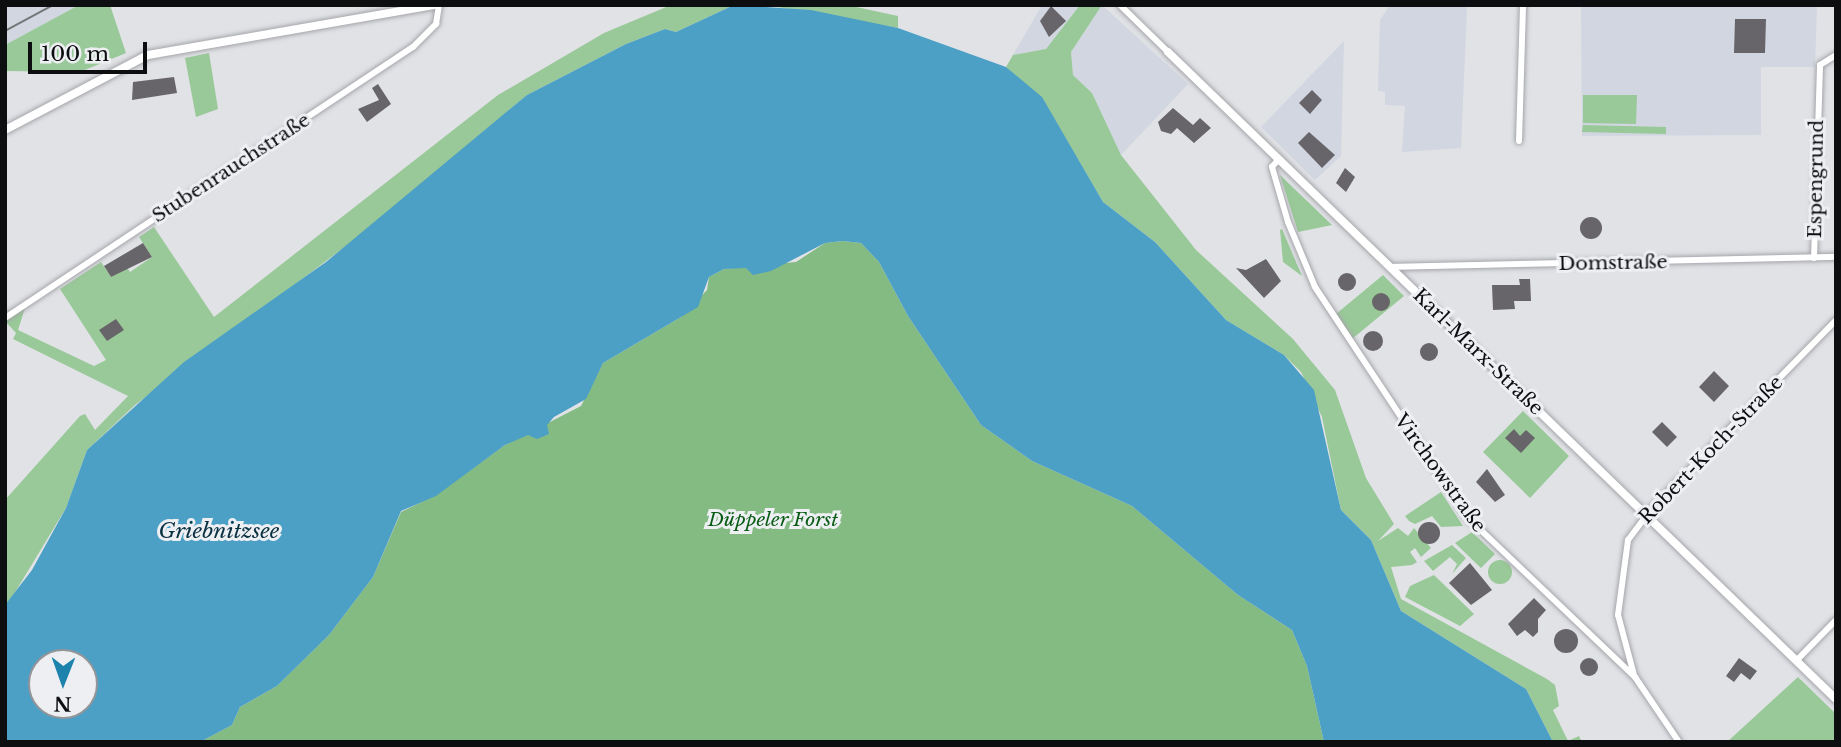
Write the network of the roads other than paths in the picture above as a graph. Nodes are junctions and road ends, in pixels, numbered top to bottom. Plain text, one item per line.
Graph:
1 (437, 5) edge
2 (1120, 5) edge
3 (1523, 5) edge
4 (1168, 52) joint
5 (1836, 55) edge
6 (5, 130) edge
7 (1519, 141) dead end
8 (1278, 160) junction
9 (1836, 257) edge
10 (1814, 258) junction
11 (1390, 267) junction
12 (5, 317) edge
13 (1836, 320) edge
14 (1646, 515) junction
15 (1836, 620) edge
16 (1796, 661) junction
17 (1635, 677) junction
18 (1836, 699) edge
19 (1679, 742) edge

1 - 6 street
1 - 12 street, Stubenrauchstraße
2 - 4 street, Karl-Marx-Straße
3 - 7 street
4 - 8 street, Karl-Marx-Straße
5 - 10 street, Espengrund
8 - 11 street, Karl-Marx-Straße
8 - 17 street, Virchowstraße
9 - 10 street, Domstraße
10 - 11 street, Domstraße
11 - 14 street, Karl-Marx-Straße
13 - 14 street, Robert-Koch-Straße
14 - 16 street, Karl-Marx-Straße
14 - 17 street, Robert-Koch-Straße
15 - 16 street
16 - 18 street, Karl-Marx-Straße
17 - 19 street, Virchowstraße

